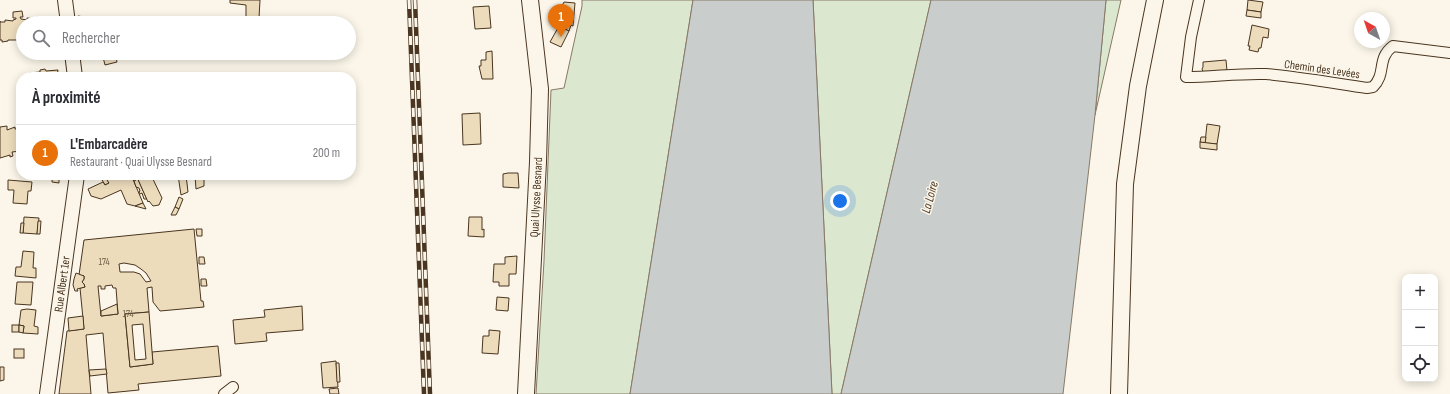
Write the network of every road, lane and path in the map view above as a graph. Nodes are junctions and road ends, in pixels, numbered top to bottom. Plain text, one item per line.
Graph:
1 (65, 0) edge
2 (530, 0) edge
3 (1155, 0) edge
4 (1199, 0) edge
5 (67, 16) edge
6 (1450, 53) edge
7 (73, 60) edge
8 (74, 72) edge
9 (76, 180) edge
10 (233, 387) dead end
11 (47, 394) edge
12 (224, 394) edge
13 (526, 394) edge
14 (1119, 394) edge

1 - 5 street
2 - 13 main road, Quai Ulysse Besnard
3 - 14 main road
4 - 6 street, Chemin des Levées
7 - 8 street
9 - 11 street, Rue Albert 1er
10 - 12 street

